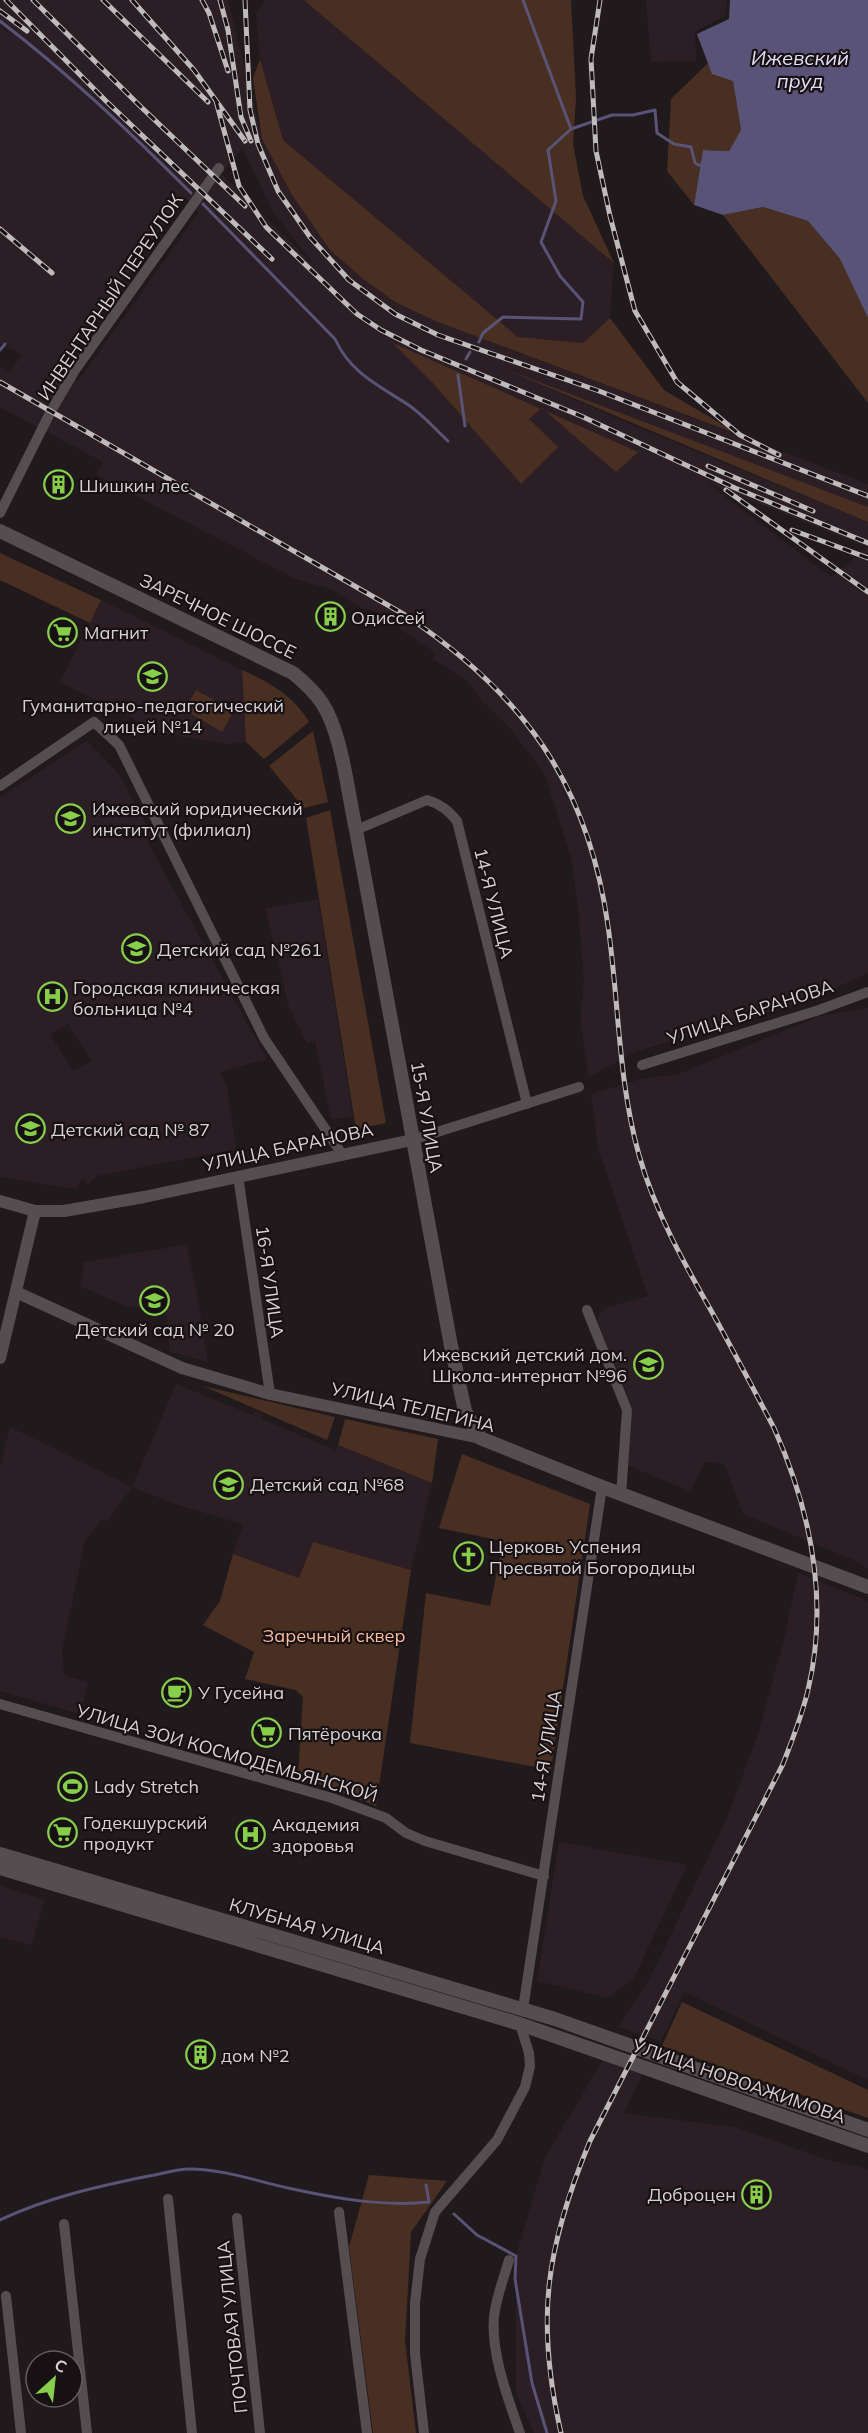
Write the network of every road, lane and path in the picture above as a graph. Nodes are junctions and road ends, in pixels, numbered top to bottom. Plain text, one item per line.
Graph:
1 (219, 168) dead end
2 (0, 513) edge
3 (0, 531) edge
4 (0, 786) edge
5 (348, 798) joint
6 (356, 830) junction
7 (868, 992) edge
8 (642, 1065) dead end
9 (579, 1087) dead end
10 (527, 1104) junction
11 (412, 1140) junction
12 (342, 1154) junction
13 (238, 1176) junction
14 (0, 1201) edge
15 (35, 1211) junction
16 (16, 1292) junction
17 (587, 1310) dead end
18 (0, 1358) edge
19 (270, 1394) junction
20 (480, 1438) junction
21 (602, 1487) junction
22 (621, 1495) junction
23 (868, 1587) edge
24 (0, 1704) edge
25 (0, 1854) edge
26 (0, 1868) edge
27 (544, 1876) junction
28 (524, 2009) junction
29 (520, 2024) junction
30 (603, 2037) joint
31 (598, 2050) joint
32 (868, 2130) edge
33 (868, 2146) edge
34 (168, 2199) dead end
35 (339, 2212) dead end
36 (237, 2218) dead end
37 (64, 2224) dead end
38 (509, 2260) dead end
39 (6, 2296) dead end
40 (21, 2433) edge
41 (87, 2433) edge
42 (192, 2433) edge
43 (260, 2433) edge
44 (367, 2433) edge
45 (424, 2433) edge
46 (520, 2433) edge

1 - 2 street, ИНВЕНТАРНЫЙ ПЕРЕУЛОК
3 - 5 main road, ЗАРЕЧНОЕ ШОССЕ
4 - 12 street
5 - 6 main road, 15-Я УЛИЦА
6 - 10 street, 14-Я УЛИЦА
6 - 11 main road, 15-Я УЛИЦА
7 - 8 street, УЛИЦА БАРАНОВА
9 - 10 street, УЛИЦА БАРАНОВА
10 - 11 street, УЛИЦА БАРАНОВА
11 - 12 street, УЛИЦА БАРАНОВА
11 - 20 main road, 15-Я УЛИЦА
12 - 13 street, УЛИЦА БАРАНОВА
13 - 15 street, УЛИЦА БАРАНОВА
13 - 19 street, 16-Я УЛИЦА
14 - 15 street, УЛИЦА БАРАНОВА
15 - 16 street
16 - 18 street
16 - 19 street, УЛИЦА ТЕЛЕГИНА
17 - 22 street
19 - 20 street, УЛИЦА ТЕЛЕГИНА
20 - 21 main road, УЛИЦА ТЕЛЕГИНА
21 - 22 main road, УЛИЦА ТЕЛЕГИНА
21 - 27 street, 14-Я УЛИЦА
22 - 23 main road, УЛИЦА ТЕЛЕГИНА
24 - 27 street, УЛИЦА ЗОИ КОСМОДЕМЬЯНСКОЙ
25 - 28 main road, КЛУБНАЯ УЛИЦА
26 - 29 main road, КЛУБНАЯ УЛИЦА
27 - 28 street, 14-Я УЛИЦА
28 - 29 main road
28 - 30 main road, КЛУБНАЯ УЛИЦА
29 - 31 main road, КЛУБНАЯ УЛИЦА
29 - 45 street
30 - 32 main road, УЛИЦА НОВОАЖИМОВА
31 - 33 main road, УЛИЦА НОВОАЖИМОВА
34 - 42 street
35 - 44 street
36 - 43 street, ПОЧТОВАЯ УЛИЦА
37 - 41 street
38 - 46 street
39 - 40 street

